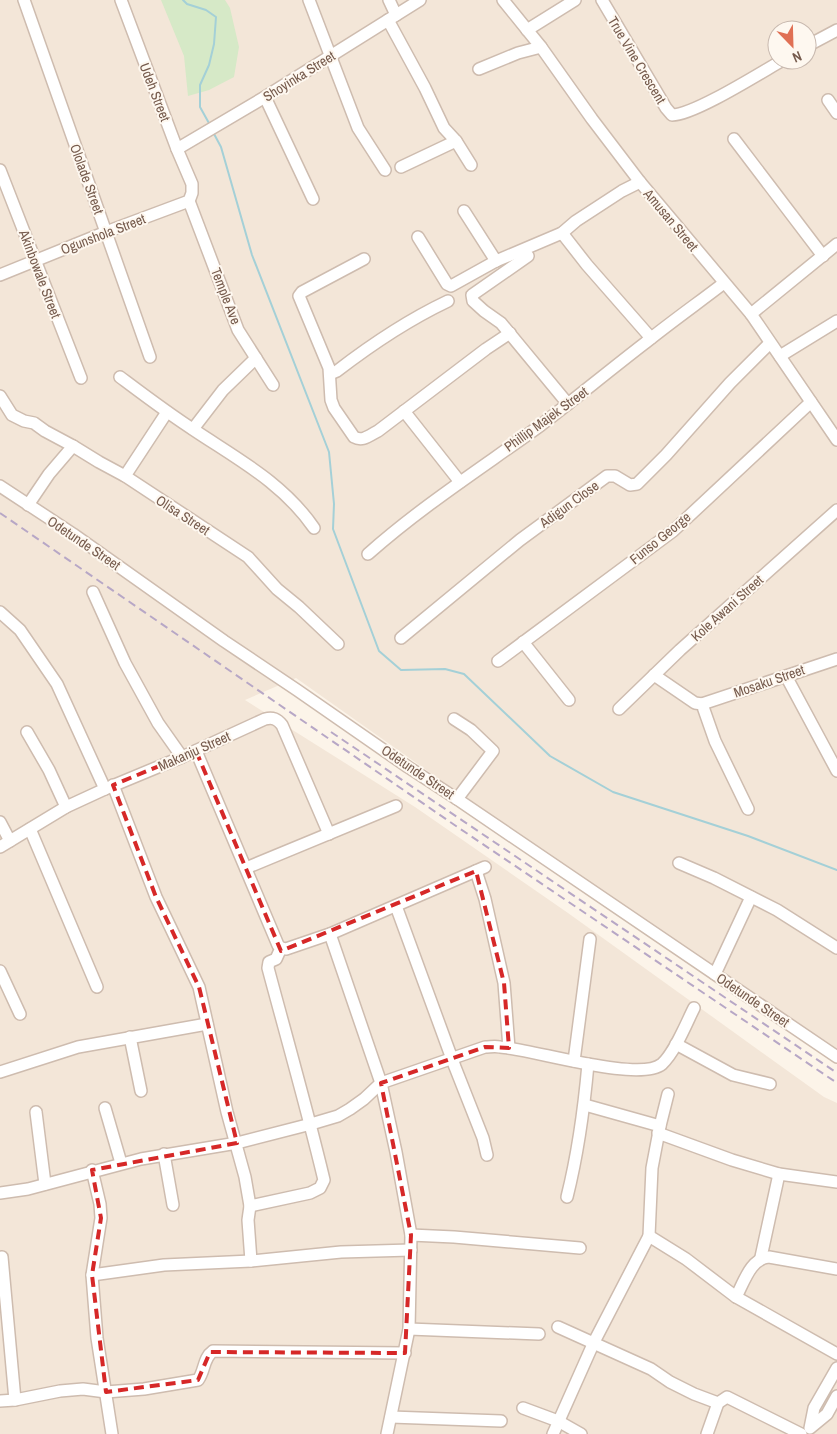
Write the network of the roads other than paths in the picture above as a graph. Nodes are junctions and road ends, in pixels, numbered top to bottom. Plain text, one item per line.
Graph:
1 (24, 0) edge
2 (121, 0) edge
3 (309, 0) edge
4 (389, 0) edge
5 (420, 0) edge
6 (503, 0) edge
7 (575, 0) edge
8 (602, 0) edge
9 (392, 17) junction
10 (527, 30) junction
11 (837, 30) edge
12 (817, 41) edge
13 (541, 47) junction
14 (330, 55) junction
15 (480, 69) dead end
16 (767, 69) edge
17 (265, 97) junction
18 (828, 100) dead end
19 (837, 113) edge
20 (734, 139) dead end
21 (456, 141) junction
22 (177, 150) junction
23 (471, 165) dead end
24 (401, 167) dead end
25 (0, 170) edge
26 (385, 170) dead end
27 (640, 182) junction
28 (313, 199) dead end
29 (190, 202) junction
30 (464, 212) dead end
31 (106, 232) junction
32 (562, 233) junction
33 (418, 237) dead end
34 (837, 244) edge
35 (528, 256) dead end
36 (823, 256) junction
37 (364, 259) dead end
38 (35, 260) junction
39 (496, 262) junction
40 (0, 275) edge
41 (724, 283) junction
42 (448, 301) dead end
43 (751, 314) junction
44 (837, 321) edge
45 (510, 334) junction
46 (652, 338) junction
47 (770, 343) junction
48 (780, 356) junction
49 (150, 357) dead end
50 (256, 358) junction
51 (330, 374) junction
52 (120, 377) dead end
53 (80, 378) dead end
54 (273, 385) dead end
55 (0, 396) edge
56 (811, 402) junction
57 (568, 404) junction
58 (404, 411) junction
59 (167, 412) junction
60 (193, 430) junction
61 (835, 433) edge
62 (73, 446) junction
63 (125, 476) junction
64 (460, 482) junction
65 (0, 486) edge
66 (28, 505) junction
67 (837, 510) edge
68 (314, 528) dead end
69 (368, 554) dead end
70 (93, 592) dead end
71 (0, 612) edge
72 (401, 638) dead end
73 (523, 642) junction
74 (338, 644) dead end
75 (837, 659) edge
76 (498, 661) dead end
77 (654, 675) junction
78 (786, 676) junction
79 (569, 700) dead end
80 (702, 704) junction
81 (619, 708) dead end
82 (454, 719) dead end
83 (27, 732) dead end
84 (196, 751) junction
85 (182, 757) junction
86 (837, 771) edge
87 (109, 787) junction
88 (457, 799) junction
89 (396, 806) dead end
90 (66, 807) junction
91 (748, 809) dead end
92 (0, 822) edge
93 (30, 829) junction
94 (329, 834) junction
95 (10, 841) junction
96 (0, 847) edge
97 (679, 863) dead end
98 (246, 868) junction
99 (752, 897) junction
100 (396, 906) junction
101 (330, 934) junction
102 (590, 938) dead end
103 (281, 948) junction
104 (837, 948) edge
105 (0, 971) edge
106 (715, 974) junction
107 (97, 987) dead end
108 (694, 1008) dead end
109 (20, 1014) dead end
110 (207, 1024) junction
111 (130, 1037) junction
112 (676, 1044) junction
113 (509, 1048) junction
114 (452, 1057) junction
115 (837, 1057) edge
116 (574, 1061) junction
117 (588, 1064) junction
118 (0, 1072) edge
119 (381, 1083) junction
120 (770, 1084) dead end
121 (141, 1090) dead end
122 (668, 1094) dead end
123 (585, 1105) junction
124 (105, 1108) dead end
125 (36, 1112) dead end
126 (311, 1124) junction
127 (659, 1129) junction
128 (237, 1143) junction
129 (164, 1154) junction
130 (487, 1155) dead end
131 (122, 1163) junction
132 (92, 1170) junction
133 (779, 1174) junction
134 (837, 1182) edge
135 (45, 1184) junction
136 (0, 1193) edge
137 (567, 1197) dead end
138 (173, 1205) dead end
139 (250, 1206) junction
140 (411, 1235) junction
141 (649, 1236) junction
142 (580, 1248) dead end
143 (411, 1250) junction
144 (2, 1257) dead end
145 (761, 1257) junction
146 (251, 1261) junction
147 (837, 1269) edge
148 (92, 1275) junction
149 (736, 1297) junction
150 (558, 1327) dead end
151 (409, 1330) junction
152 (540, 1334) dead end
153 (594, 1342) junction
154 (405, 1354) junction
155 (837, 1354) edge
156 (837, 1368) edge
157 (837, 1386) edge
158 (106, 1392) junction
159 (837, 1396) edge
160 (15, 1400) junction
161 (0, 1401) edge
162 (718, 1403) junction
163 (523, 1408) dead end
164 (390, 1418) junction
165 (558, 1421) junction
166 (501, 1422) dead end
167 (806, 1432) edge
168 (112, 1434) edge
169 (387, 1434) edge
170 (553, 1434) edge
171 (581, 1434) edge
172 (707, 1434) edge

1 - 31 street, Ololade Street
2 - 22 street, Udeh Street
3 - 14 street
4 - 9 street
5 - 9 street, Shoyinka Street
6 - 10 street, Amusan Street
7 - 10 street
8 - 16 street, True Vine Crescent
9 - 14 street, Shoyinka Street
9 - 21 street
10 - 13 street, Amusan Street
11 - 12 street
13 - 15 street
13 - 27 street, Amusan Street
14 - 17 street, Shoyinka Street
14 - 26 street
17 - 22 street, Shoyinka Street
17 - 28 street
18 - 19 street
20 - 36 street
21 - 23 street
21 - 24 street
22 - 29 street, Udeh Street
25 - 38 street, Akinbowale Street
27 - 32 street
27 - 41 street, Amusan Street
29 - 31 street, Ogunshola Street
29 - 50 street, Temple Ave
30 - 39 street
31 - 38 street, Ogunshola Street
31 - 49 street, Ololade Street
32 - 39 street
32 - 46 street
33 - 39 street
34 - 36 street
35 - 45 street
36 - 43 street
37 - 51 street
38 - 40 street, Ogunshola Street
38 - 53 street, Akinbowale Street
41 - 43 street, Amusan Street
41 - 46 street, Phillip Majek Street
42 - 51 street
43 - 47 street, Amusan Street
44 - 48 street
45 - 57 street
45 - 58 street
46 - 57 street, Phillip Majek Street
47 - 48 street, Amusan Street
47 - 72 street, Adigun Close
48 - 56 street, Amusan Street
50 - 54 street, Temple Ave
50 - 60 street
51 - 58 street
52 - 59 street
55 - 62 street, Olisa Street
56 - 61 street, Amusan Street
56 - 73 street, Funso George
57 - 64 street, Phillip Majek Street
58 - 64 street
59 - 60 street
59 - 63 street
60 - 68 street
62 - 63 street, Olisa Street
62 - 66 street
63 - 74 street, Olisa Street
64 - 69 street, Phillip Majek Street
65 - 66 street, Odetunde Street
66 - 88 street, Odetunde Street
67 - 77 street, Kole Awani Street
70 - 85 street
71 - 87 street
73 - 76 street, Funso George
73 - 79 street
75 - 78 street, Mosaku Street
77 - 80 street
77 - 81 street, Kole Awani Street
78 - 80 street, Mosaku Street
78 - 86 street
80 - 91 street
82 - 88 street
83 - 90 street
84 - 85 street, Makanju Street
84 - 94 street, Makanju Street
84 - 98 street
85 - 87 street, Makanju Street
87 - 90 street, Makanju Street
87 - 110 street
88 - 106 street, Odetunde Street
89 - 94 street
90 - 93 street, Makanju Street
92 - 95 street
93 - 95 street, Makanju Street
93 - 107 street
94 - 98 street
95 - 96 street, Makanju Street
97 - 99 street
98 - 103 street
99 - 104 street
99 - 106 street
100 - 101 street
100 - 113 street
100 - 114 street
101 - 103 street
101 - 119 street
102 - 116 street
103 - 126 street
105 - 109 street
106 - 115 street, Odetunde Street
108 - 112 street
110 - 111 street
110 - 128 street
111 - 118 street
111 - 121 street
112 - 117 street
112 - 120 street
113 - 114 street
113 - 116 street
114 - 119 street
114 - 130 street
116 - 117 street
117 - 123 street
119 - 126 street
119 - 140 street
122 - 127 street
123 - 127 street
123 - 137 street
124 - 131 street
125 - 135 street
126 - 128 street
126 - 139 street
127 - 133 street
127 - 141 street
128 - 129 street
128 - 139 street
129 - 131 street
129 - 138 street
131 - 132 street
132 - 135 street
132 - 148 street
133 - 134 street
133 - 145 street
135 - 136 street
139 - 146 street
140 - 142 street
140 - 143 street
141 - 149 street
141 - 153 street
143 - 146 street
143 - 151 street
144 - 160 street
145 - 147 street
145 - 149 street
146 - 148 street
148 - 158 street
149 - 155 street
150 - 153 street
151 - 152 street
151 - 154 street
153 - 162 street
153 - 165 street
154 - 158 street
154 - 164 street
156 - 167 street
157 - 167 street
158 - 160 street
158 - 168 street
159 - 167 street
160 - 161 street
162 - 167 street
162 - 172 street
163 - 165 street
164 - 166 street
164 - 169 street
165 - 170 street
165 - 171 street

